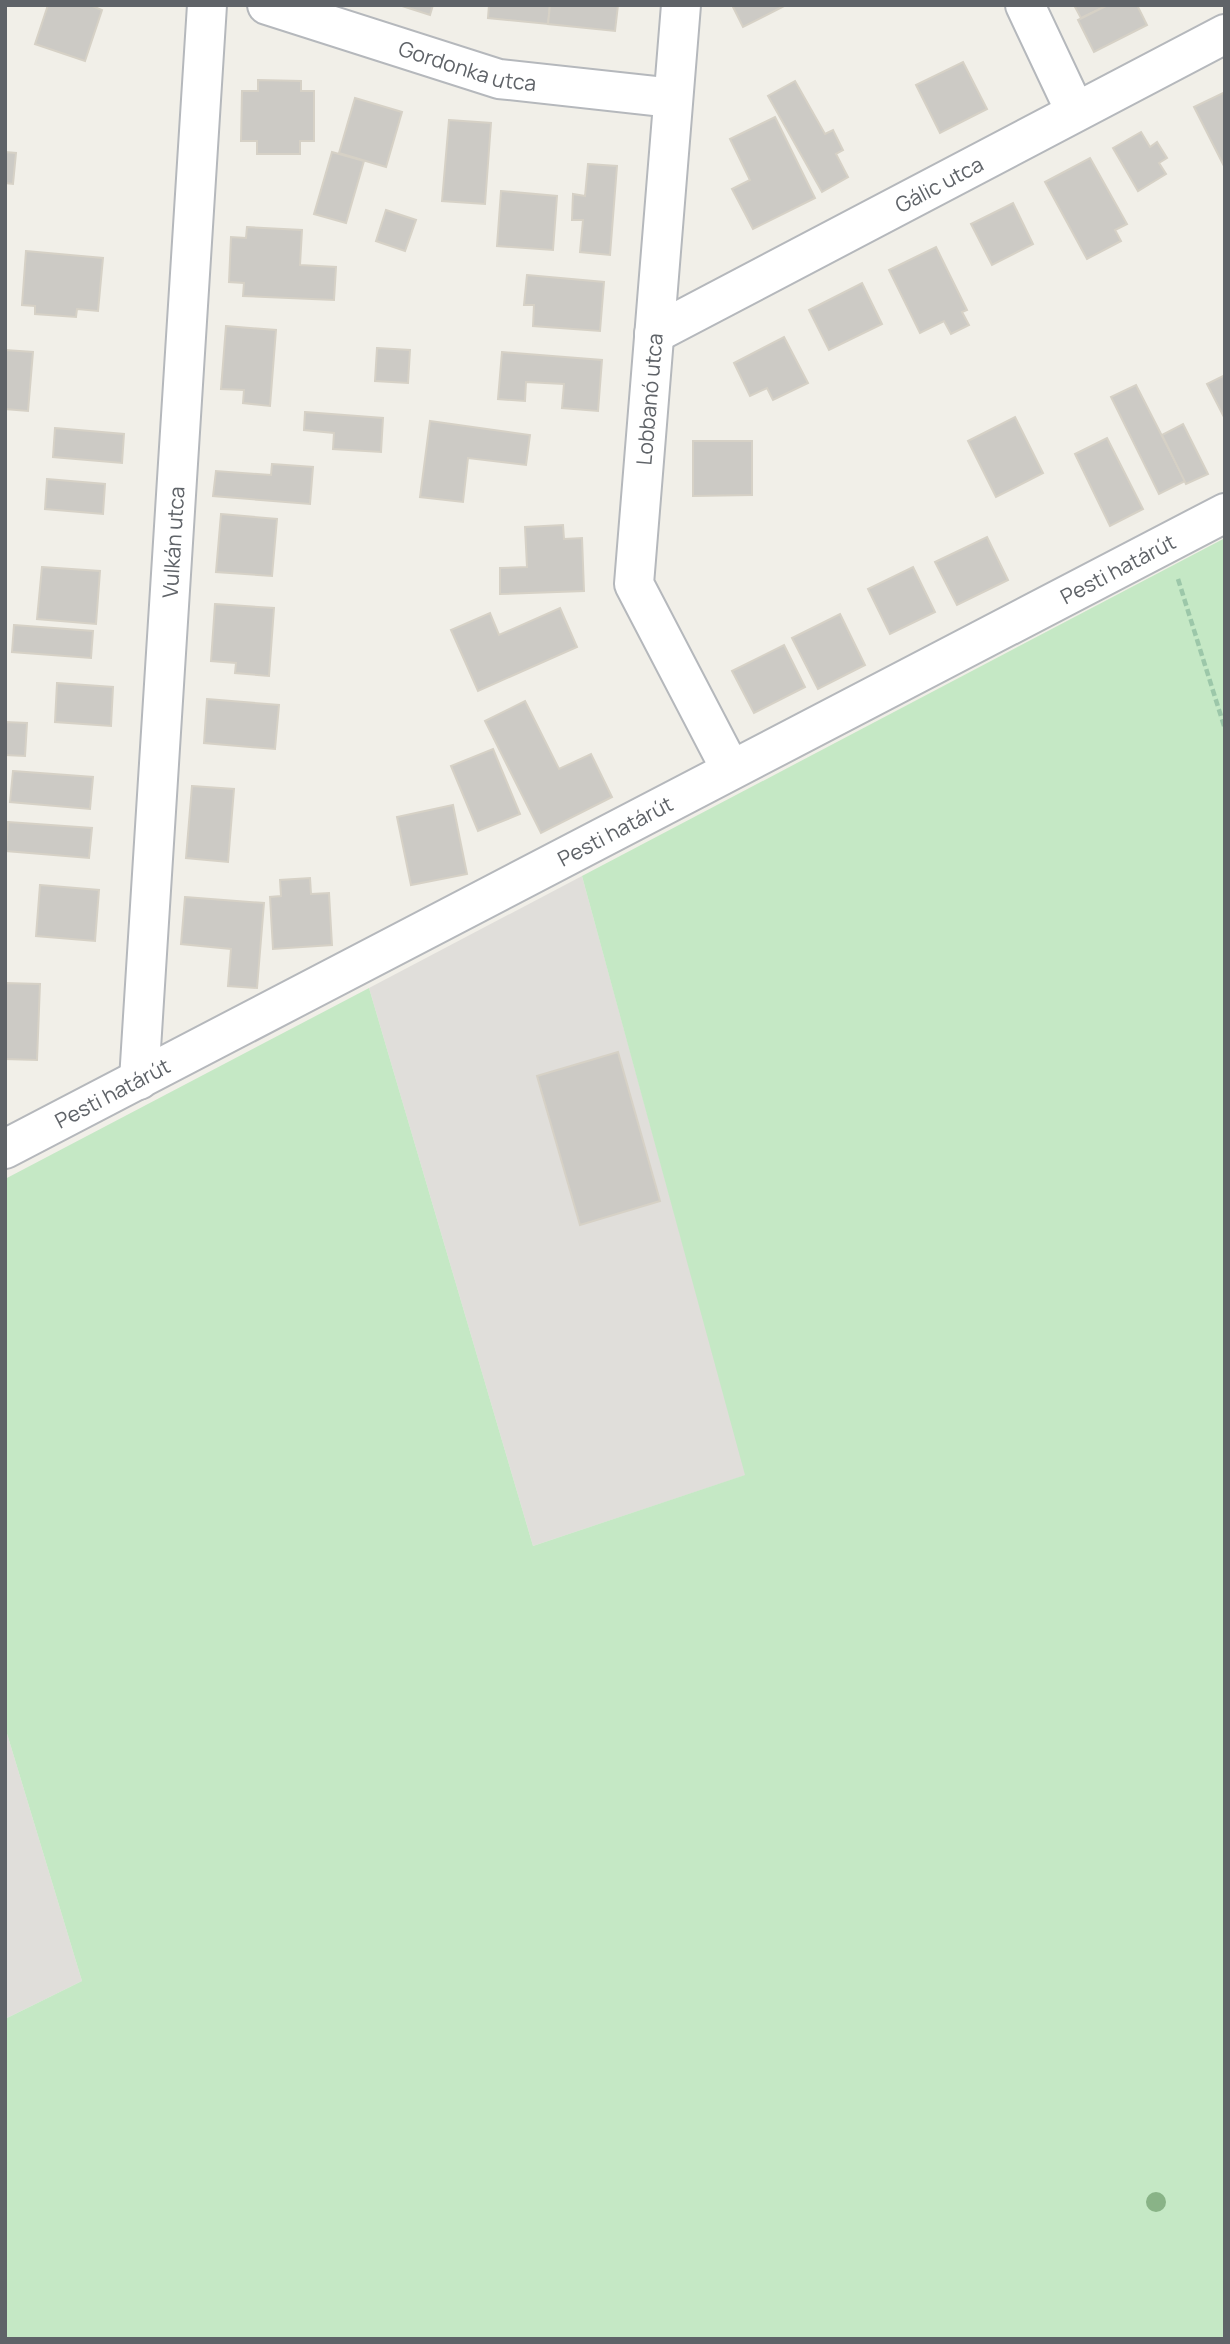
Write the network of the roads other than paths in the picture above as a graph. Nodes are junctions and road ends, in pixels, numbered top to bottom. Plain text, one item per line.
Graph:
1 (207, 5) edge
2 (267, 5) edge
3 (681, 5) edge
4 (1025, 5) edge
5 (1225, 34) edge
6 (673, 98) junction
7 (1075, 111) junction
8 (654, 334) junction
9 (1225, 513) edge
10 (731, 770) junction
11 (139, 1080) junction
12 (5, 1149) edge

1 - 11 street, Vulkán utca
2 - 6 street, Gordonka utca
3 - 6 street, Lobbanó utca
4 - 7 street
5 - 7 street, Gálic utca
6 - 8 street, Lobbanó utca
7 - 8 street, Gálic utca
8 - 10 street, Lobbanó utca
9 - 10 street, Pesti határút
10 - 11 street, Pesti határút
11 - 12 street, Pesti határút

